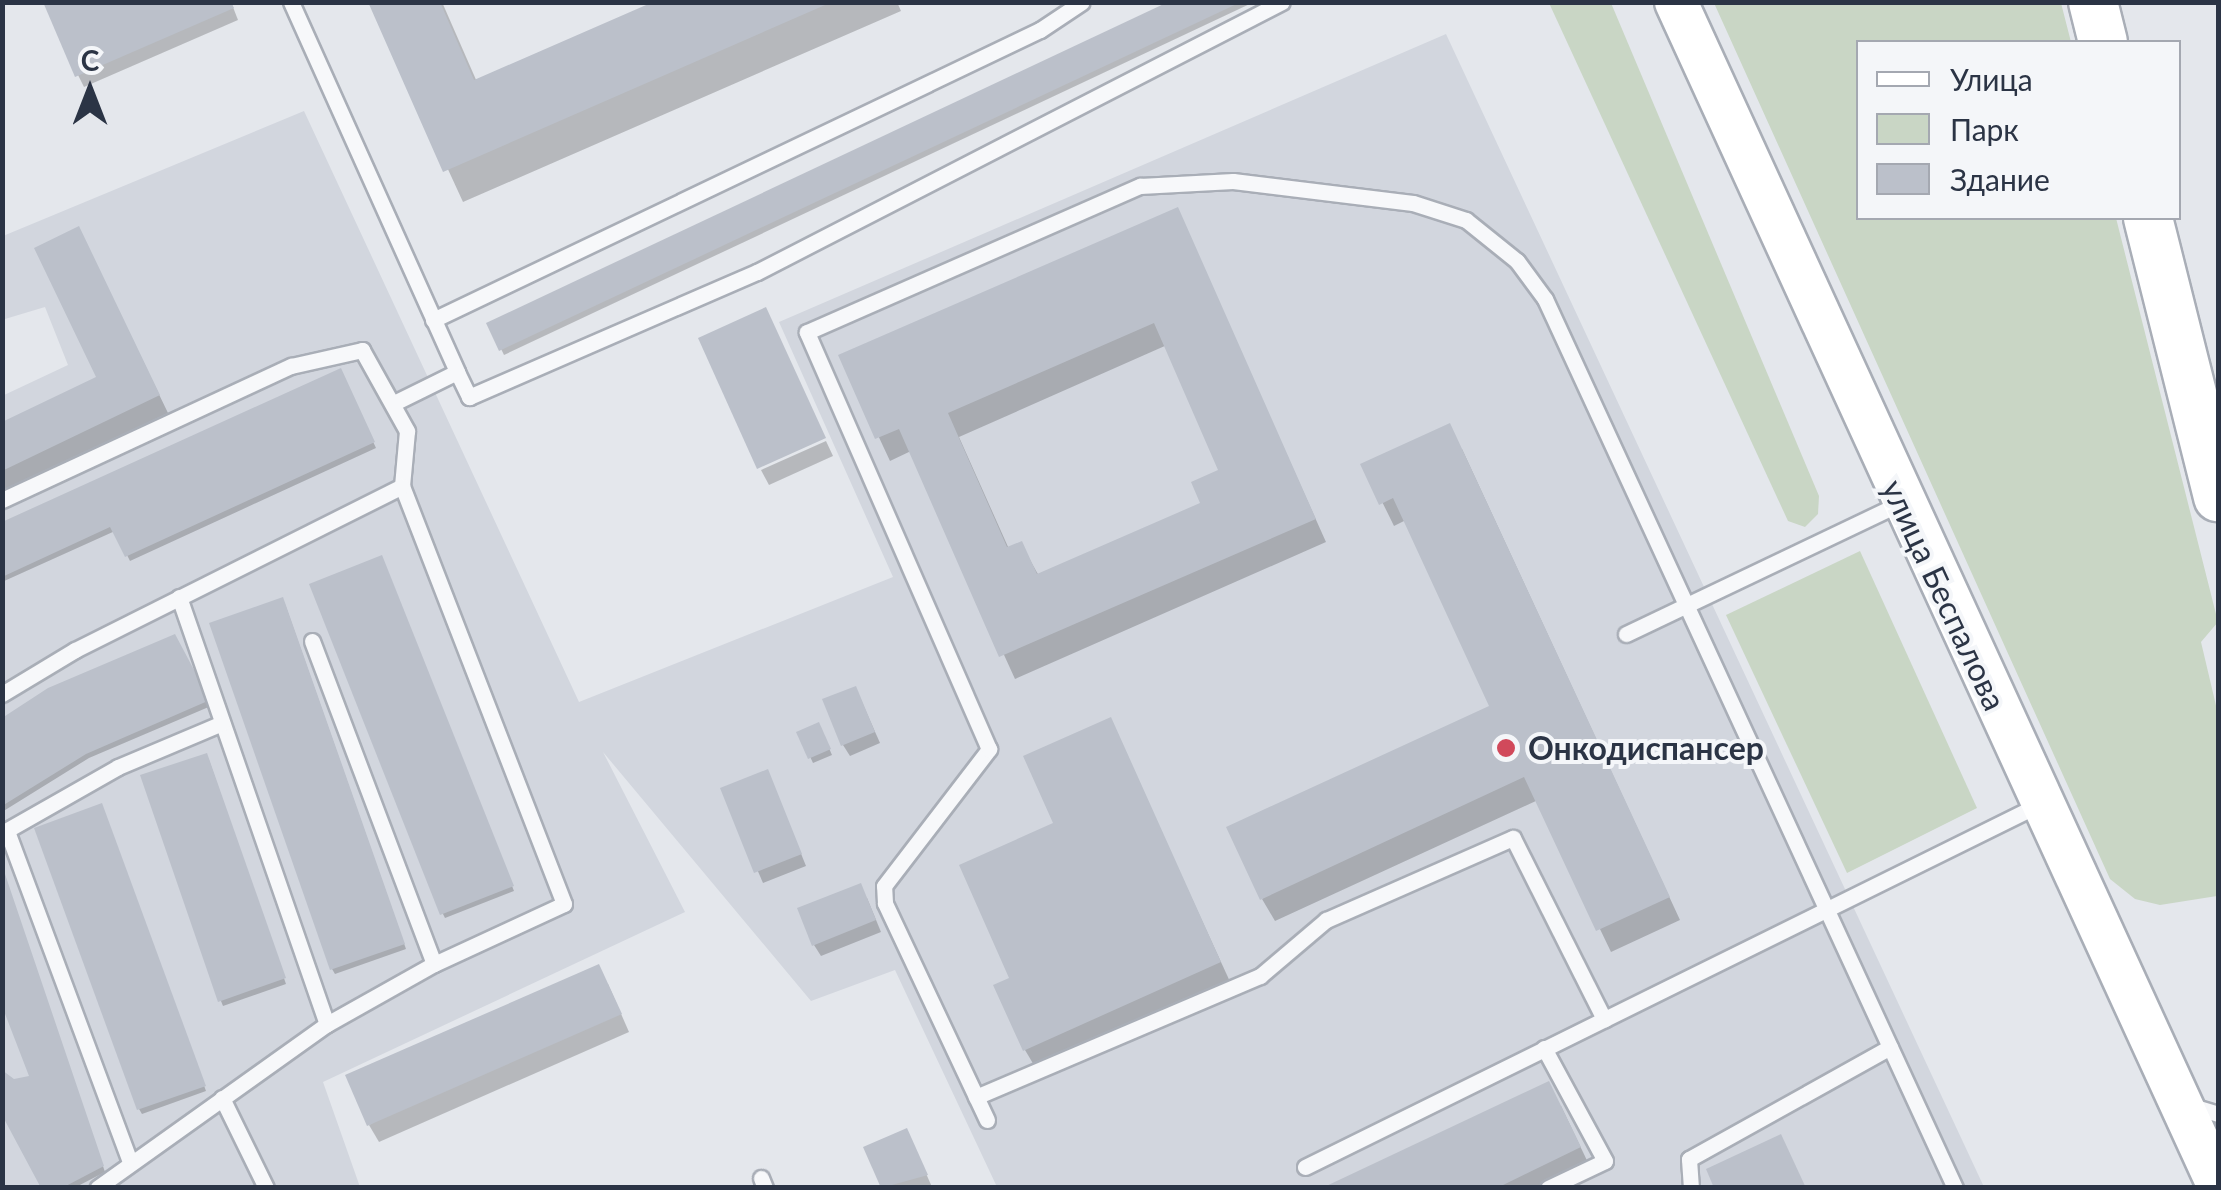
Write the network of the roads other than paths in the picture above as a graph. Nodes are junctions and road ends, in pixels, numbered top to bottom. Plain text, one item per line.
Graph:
1 (291, 2) edge
2 (1082, 2) edge
3 (1282, 2) edge
4 (1676, 2) edge
5 (2093, 2) edge
6 (2102, 40) edge
7 (2149, 220) edge
8 (433, 320) junction
9 (457, 372) junction
10 (394, 404) junction
11 (2209, 413) edge
12 (402, 486) junction
13 (2218, 497) edge
14 (2, 500) edge
15 (1901, 503) junction
16 (179, 596) junction
17 (1686, 605) junction
18 (1626, 634) dead end
19 (312, 640) dead end
20 (2, 694) edge
21 (222, 724) junction
22 (2042, 803) junction
23 (5, 832) edge
24 (1826, 908) junction
25 (434, 964) junction
26 (1604, 1019) junction
27 (327, 1024) junction
28 (1890, 1046) junction
29 (1544, 1048) junction
30 (976, 1097) junction
31 (222, 1098) junction
32 (2200, 1108) edge
33 (988, 1120) dead end
34 (130, 1162) junction
35 (1305, 1167) dead end
36 (2218, 1185) edge
37 (97, 1188) edge
38 (266, 1188) edge
39 (1548, 1188) edge
40 (1692, 1188) edge
41 (1955, 1188) edge

1 - 8 lane
2 - 8 lane
3 - 9 lane
4 - 15 main road, улица Беспалова
5 - 6 main road
7 - 11 main road
8 - 9 lane
9 - 10 lane
10 - 12 lane
10 - 14 lane
11 - 13 main road
12 - 16 lane
12 - 25 lane
15 - 17 lane
15 - 22 main road, улица Беспалова
16 - 20 lane
16 - 21 lane
17 - 18 lane
17 - 24 lane
17 - 30 lane
19 - 25 lane
21 - 23 lane
21 - 27 lane
22 - 24 lane
22 - 32 main road, улица Беспалова
23 - 34 lane
24 - 26 lane
24 - 28 lane
25 - 27 lane
26 - 29 lane
26 - 30 lane
27 - 31 lane
28 - 40 lane
28 - 41 lane
29 - 35 lane
29 - 39 lane
30 - 33 lane
31 - 34 lane
31 - 38 lane
32 - 36 main road, улица Беспалова
34 - 37 lane

